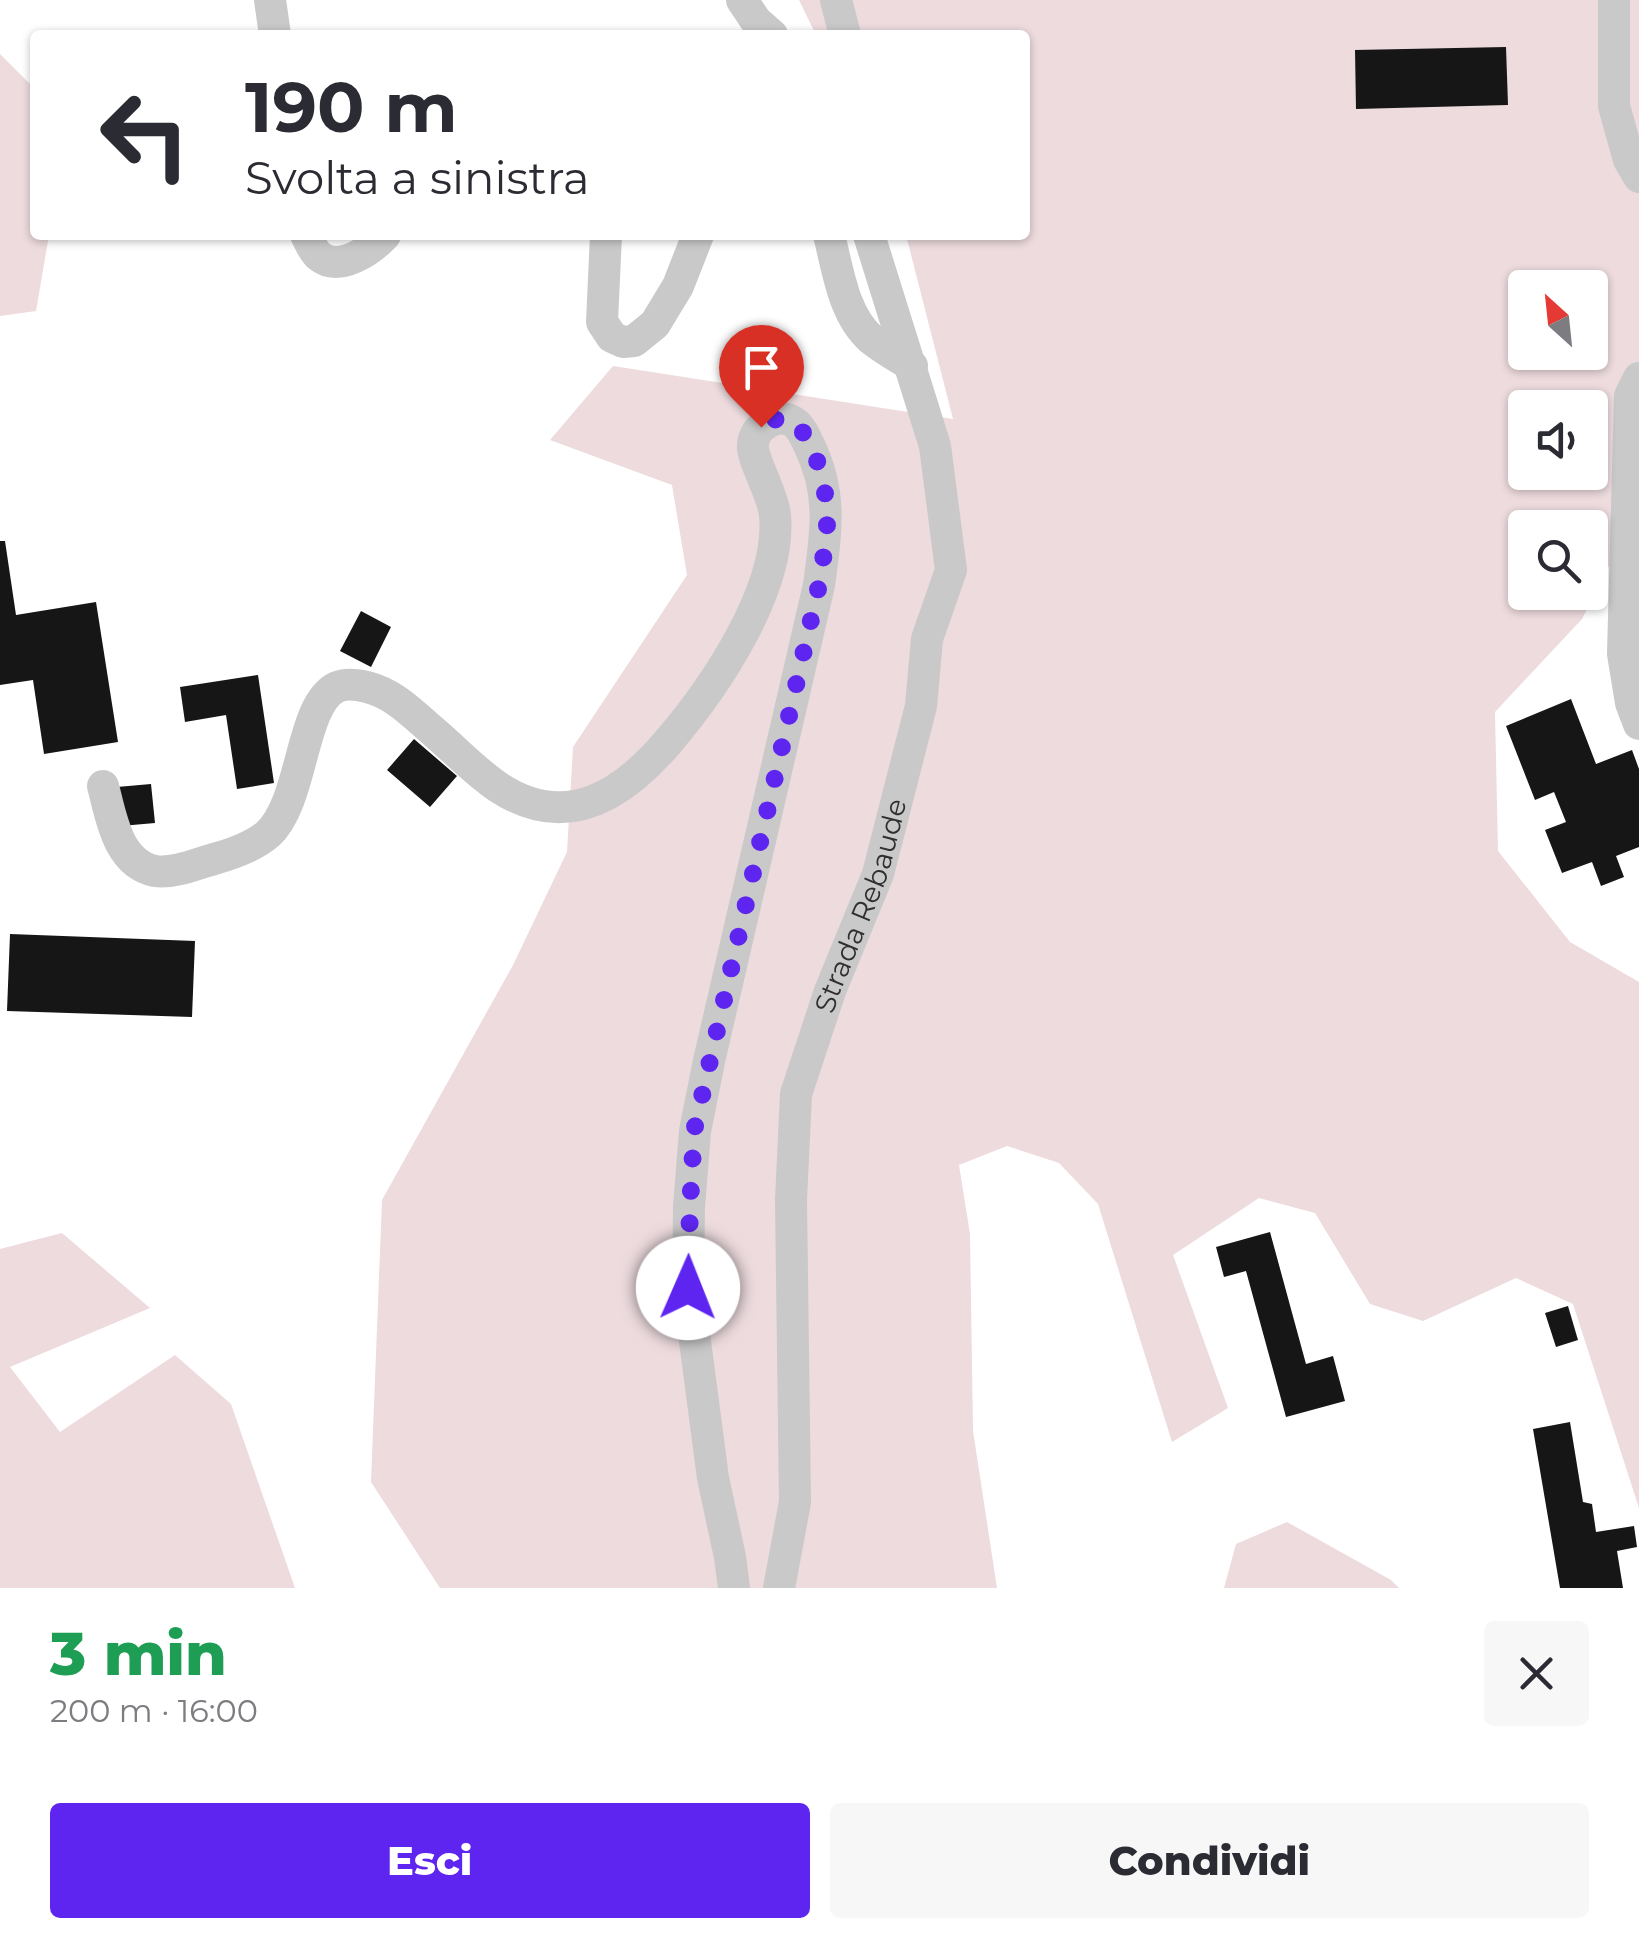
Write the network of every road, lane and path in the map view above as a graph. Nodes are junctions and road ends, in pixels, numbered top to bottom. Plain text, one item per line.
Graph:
1 (270, 0) edge
2 (742, 0) edge
3 (836, 0) edge
4 (1614, 0) edge
5 (274, 30) edge
6 (766, 30) edge
7 (845, 30) edge
8 (1639, 177) edge
9 (309, 240) edge
10 (378, 240) edge
11 (606, 240) edge
12 (696, 240) edge
13 (830, 240) edge
14 (871, 240) edge
15 (912, 366) junction
16 (1639, 378) edge
17 (1639, 724) edge
18 (103, 786) dead end
19 (734, 1588) edge
20 (779, 1588) edge

1 - 5 street
2 - 6 street
3 - 7 street
4 - 8 street
9 - 10 street
11 - 12 street
13 - 15 street
14 - 15 street, Strada Rebaude
15 - 20 street, Strada Rebaude
16 - 17 street
18 - 19 street

